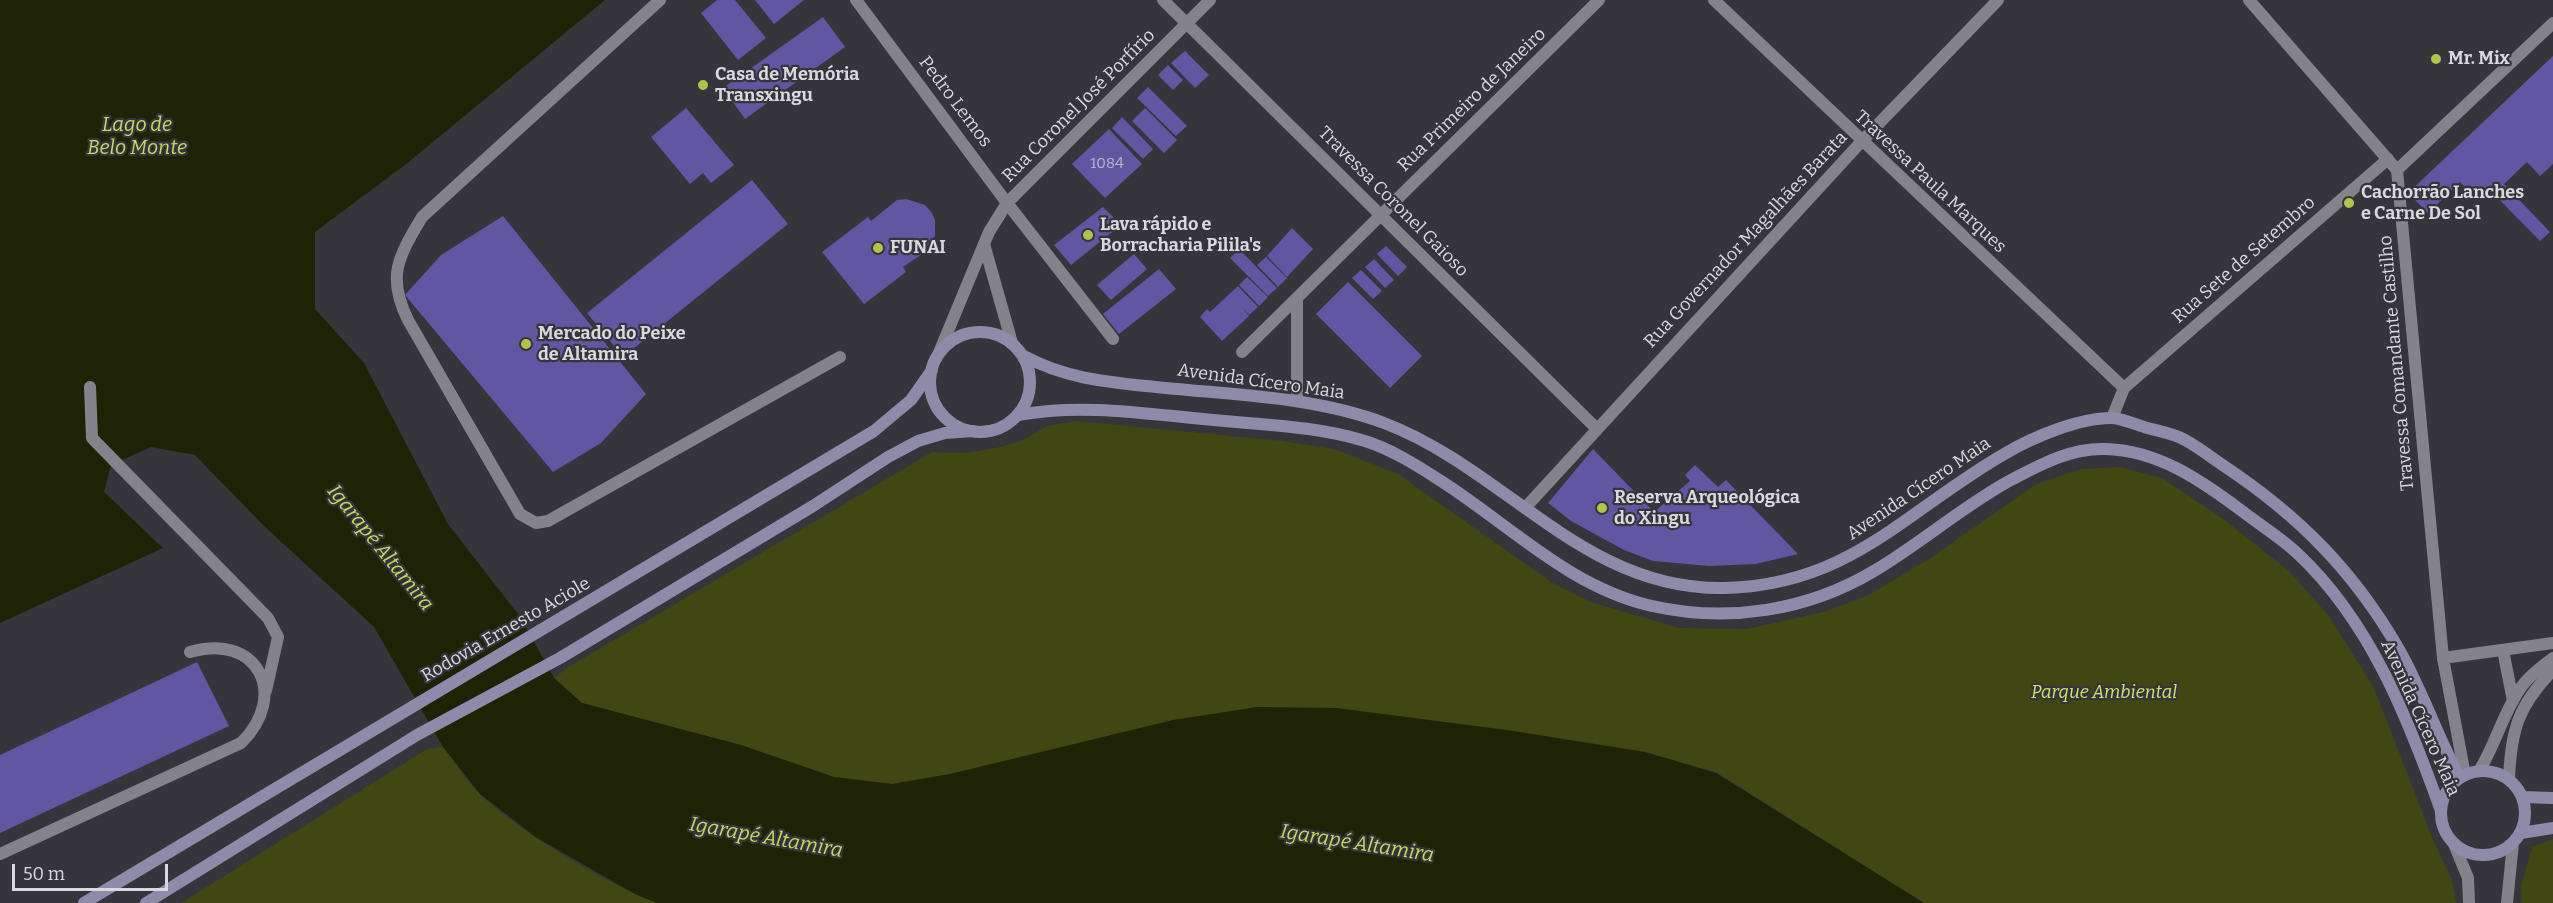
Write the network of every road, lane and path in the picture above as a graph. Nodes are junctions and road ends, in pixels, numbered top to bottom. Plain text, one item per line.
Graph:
1 (660, 0) edge
2 (856, 0) edge
3 (1163, 0) edge
4 (1210, 0) edge
5 (1599, 0) edge
6 (1714, 0) edge
7 (1998, 0) edge
8 (2249, 0) edge
9 (1187, 23) junction
10 (2553, 23) edge
11 (1861, 142) junction
12 (2388, 159) junction
13 (2397, 170) junction
14 (1007, 203) junction
15 (1380, 215) junction
16 (984, 244) junction
17 (1297, 299) junction
18 (1113, 339) dead end
19 (1012, 343) junction
20 (1242, 352) dead end
21 (938, 355) junction
22 (1024, 356) junction
23 (840, 357) dead end
24 (932, 370) junction
25 (90, 387) dead end
26 (2124, 388) junction
27 (1297, 401) junction
28 (1018, 416) junction
29 (2112, 418) junction
30 (1597, 429) junction
31 (973, 431) junction
32 (1525, 508) junction
33 (2553, 643) edge
34 (2503, 650) junction
35 (190, 652) dead end
36 (2443, 658) junction
37 (2553, 658) edge
38 (2553, 670) edge
39 (265, 694) junction
40 (2513, 700) junction
41 (2479, 771) junction
42 (2462, 776) junction
43 (2509, 779) junction
44 (2523, 797) junction
45 (2553, 798) edge
46 (2441, 811) junction
47 (2553, 828) edge
48 (2517, 838) junction
49 (2454, 844) junction
50 (0, 854) edge
51 (84, 903) edge
52 (146, 903) edge
53 (2469, 903) edge
54 (2507, 903) edge

1 - 23 street
2 - 14 street, Pedro Lemos
3 - 9 street, Travessa Coronel Gaioso
4 - 9 street, Rua Coronel José Porfírio
5 - 15 street, Rua Primeiro de Janeiro
6 - 11 street, Travessa Paula Marques
7 - 11 street, Rua Governador Magalhães Barata
8 - 12 street
9 - 14 street, Rua Coronel José Porfírio
9 - 15 street, Travessa Coronel Gaioso
10 - 13 street
11 - 26 street, Travessa Paula Marques
11 - 30 street, Rua Governador Magalhães Barata
12 - 13 street
12 - 26 street, Rua Sete de Setembro
13 - 36 street, Travessa Comandante Castilho
14 - 16 street, Rua Coronel José Porfírio
14 - 18 street, Pedro Lemos
15 - 17 street, Rua Primeiro de Janeiro
15 - 30 street, Travessa Coronel Gaioso
16 - 19 street
16 - 21 street, Rua Coronel José Porfírio
17 - 20 street, Rua Primeiro de Janeiro
17 - 27 street
19 - 21 main road
19 - 22 main road
21 - 24 main road
22 - 27 main road, Avenida Cícero Maia
22 - 28 main road
24 - 31 main road
24 - 51 main road, Rodovia Ernesto Aciole
25 - 39 street
26 - 29 street
27 - 32 main road, Avenida Cícero Maia
28 - 31 main road
28 - 46 main road, Avenida Cícero Maia
29 - 32 main road, Avenida Cícero Maia
29 - 42 main road, Avenida Cícero Maia
30 - 32 street, Rua Governador Magalhães Barata
31 - 52 main road
33 - 34 street
34 - 36 street
34 - 40 street
35 - 39 street
36 - 42 street, Travessa Comandante Castilho
37 - 40 street
38 - 43 street
39 - 50 street
40 - 41 street
41 - 42 main road
41 - 43 main road
42 - 46 main road
43 - 44 main road
44 - 45 main road
44 - 48 main road
46 - 49 main road
47 - 48 main road
48 - 49 main road
48 - 54 street
49 - 53 street

